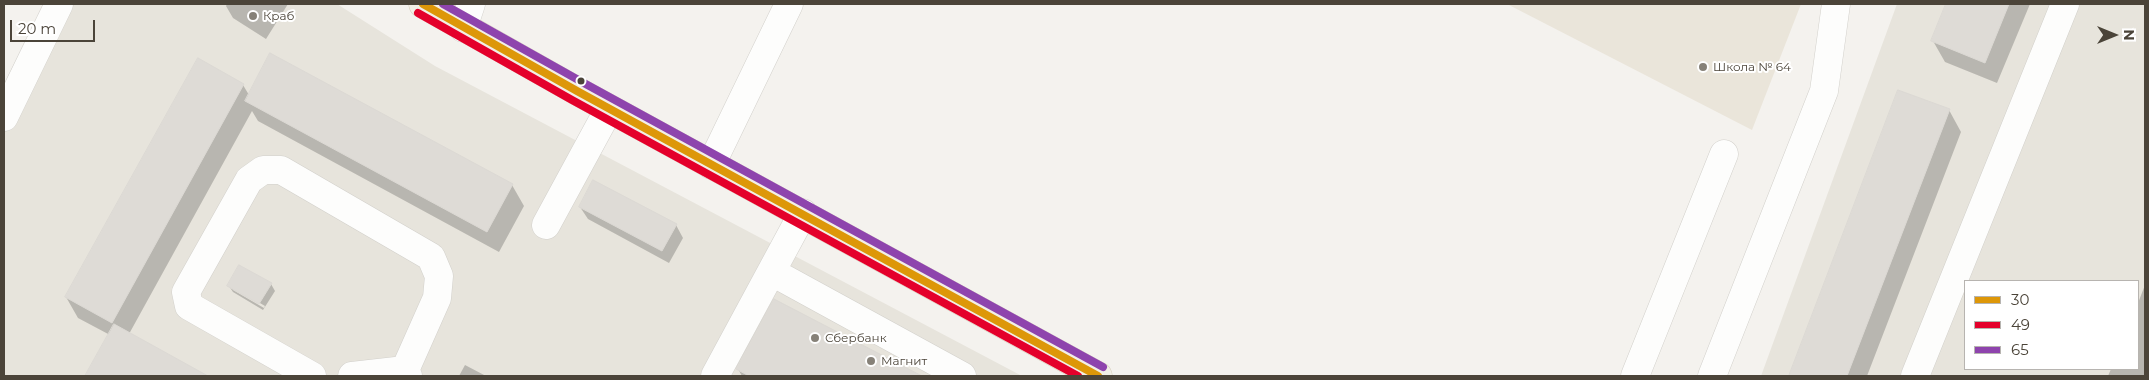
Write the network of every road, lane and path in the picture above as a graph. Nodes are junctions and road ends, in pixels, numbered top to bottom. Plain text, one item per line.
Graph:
1 (59, 4) edge
2 (423, 4) edge
3 (788, 4) edge
4 (1836, 4) edge
5 (2065, 4) edge
6 (467, 16) edge
7 (610, 109) junction
8 (4, 117) edge
9 (1724, 154) dead end
10 (711, 165) junction
11 (803, 213) junction
12 (546, 225) dead end
13 (772, 272) junction
14 (407, 373) edge
15 (312, 376) edge
16 (352, 376) edge
17 (715, 376) edge
18 (962, 376) edge
19 (1098, 376) edge
20 (1634, 376) edge
21 (1712, 376) edge
22 (1915, 376) edge

1 - 8 street
2 - 6 main road
3 - 10 street
4 - 21 street
5 - 22 street
6 - 7 main road
7 - 10 main road
7 - 12 street
9 - 20 street
10 - 11 main road
11 - 13 street
11 - 19 main road
13 - 17 street
13 - 18 street
14 - 15 street
14 - 16 street

